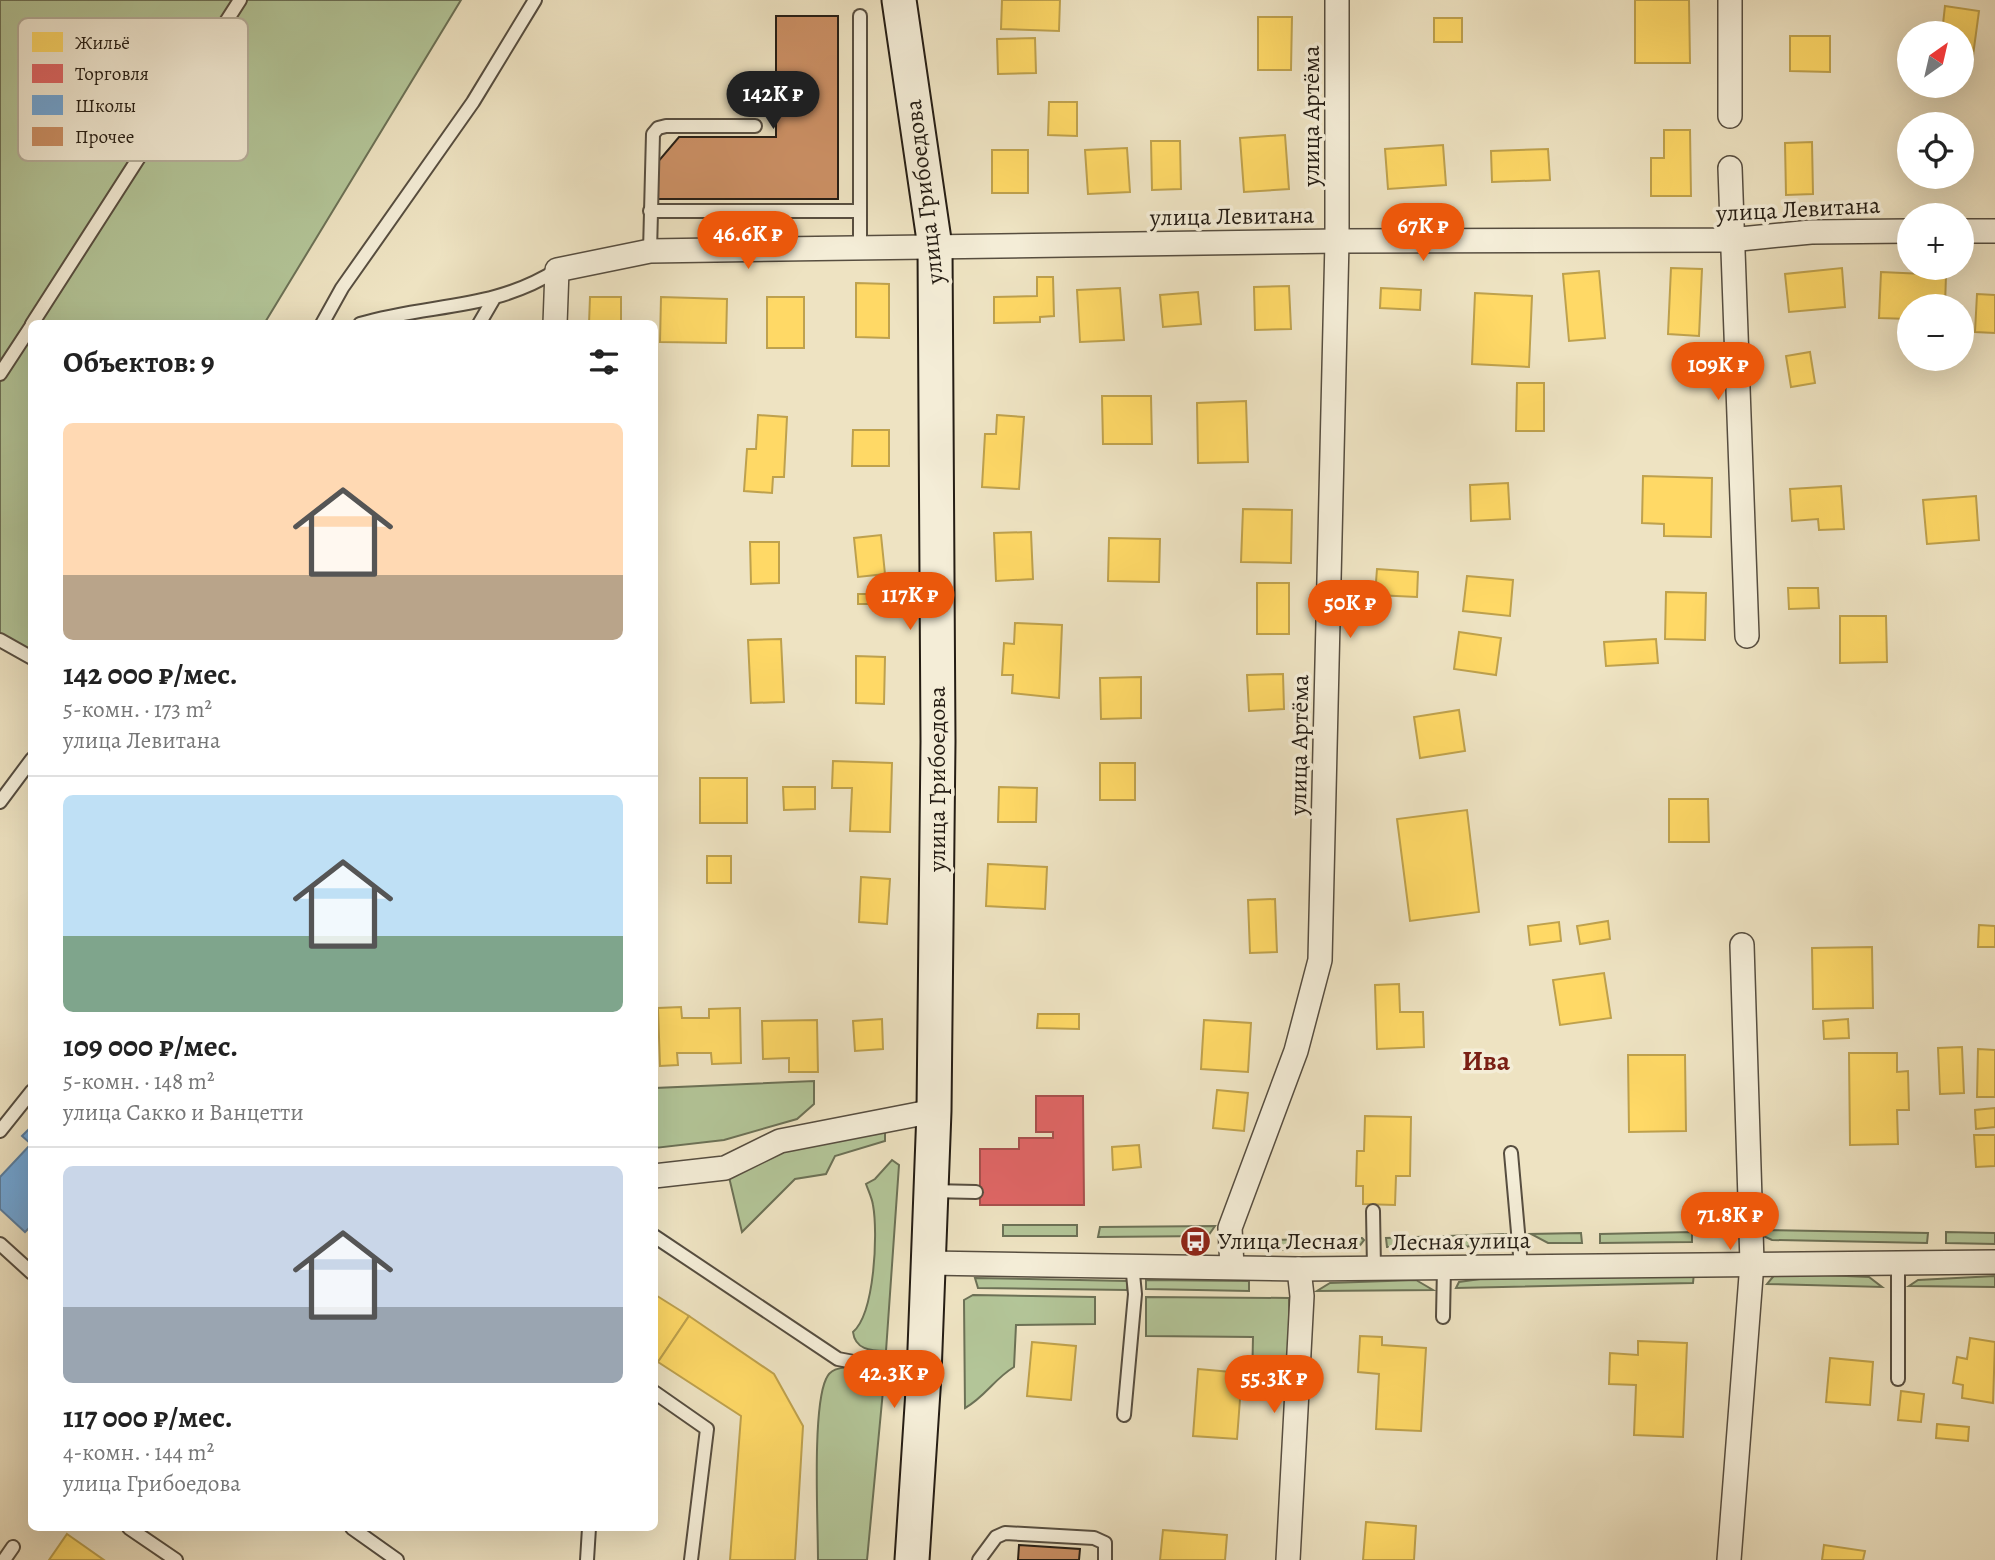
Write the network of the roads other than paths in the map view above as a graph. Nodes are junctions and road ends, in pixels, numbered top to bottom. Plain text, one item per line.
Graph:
1 (240, 0) edge
2 (535, 0) edge
3 (899, 0) edge
4 (1337, 0) edge
5 (1730, 0) edge
6 (860, 16) dead end
7 (228, 18) edge
8 (1730, 116) dead end
9 (755, 127) dead end
10 (137, 161) edge
11 (1730, 167) dead end
12 (650, 211) junction
13 (860, 211) junction
14 (1897, 231) edge
15 (1974, 231) edge
16 (1995, 232) edge
17 (1730, 240) junction
18 (1337, 241) junction
19 (935, 247) junction
20 (860, 248) junction
21 (650, 251) junction
22 (557, 271) junction
23 (492, 300) junction
24 (35, 320) edge
25 (324, 320) edge
26 (372, 320) edge
27 (481, 320) edge
28 (555, 320) edge
29 (28, 331) edge
30 (0, 374) edge
31 (1747, 636) dead end
32 (0, 640) edge
33 (28, 656) edge
34 (28, 764) edge
35 (0, 802) edge
36 (1742, 945) dead end
37 (28, 1096) edge
38 (934, 1111) junction
39 (0, 1131) edge
40 (1511, 1153) dead end
41 (658, 1176) edge
42 (931, 1191) junction
43 (976, 1192) dead end
44 (1373, 1211) dead end
45 (658, 1239) edge
46 (0, 1244) edge
47 (1898, 1262) junction
48 (1995, 1262) edge
49 (929, 1263) junction
50 (1752, 1263) junction
51 (1132, 1264) junction
52 (1232, 1266) junction
53 (1521, 1266) junction
54 (1444, 1267) junction
55 (1374, 1268) junction
56 (28, 1269) edge
57 (1299, 1269) junction
58 (1443, 1317) dead end
59 (924, 1375) junction
60 (1898, 1379) dead end
61 (658, 1395) edge
62 (1124, 1415) dead end
63 (133, 1531) edge
64 (356, 1531) edge
65 (589, 1531) edge
66 (13, 1547) dead end
67 (4, 1560) edge
68 (176, 1560) edge
69 (397, 1560) edge
70 (587, 1560) edge
71 (691, 1560) edge
72 (912, 1560) edge
73 (979, 1560) edge
74 (1105, 1560) edge
75 (1288, 1560) edge
76 (1729, 1560) edge

1 - 7 lane
2 - 25 lane
3 - 19 street, улица Грибоедова
4 - 18 street, улица Артёма
5 - 8 street
6 - 13 lane
9 - 12 lane
10 - 24 lane
11 - 17 street
12 - 13 lane
12 - 21 lane
13 - 20 lane
14 - 17 street, улица Левитана
15 - 16 street
17 - 18 street, улица Левитана
17 - 31 street
18 - 19 street, улица Левитана
18 - 52 street, улица Артёма
19 - 20 street, улица Левитана
19 - 38 street, улица Грибоедова
20 - 21 street, улица Левитана
21 - 22 street, улица Левитана
22 - 23 lane
22 - 28 street
23 - 26 lane
23 - 27 lane
29 - 30 lane
32 - 33 lane
34 - 35 lane
36 - 50 street
37 - 39 lane
38 - 41 street
38 - 42 street, улица Грибоедова
40 - 53 lane
42 - 43 lane
42 - 49 street, улица Грибоедова
44 - 55 lane
45 - 59 lane
46 - 56 lane
47 - 48 street, Лесная улица
47 - 50 street, Лесная улица
47 - 60 lane
49 - 51 street, Лесная улица
49 - 59 street, улица Грибоедова
50 - 53 street, Лесная улица
50 - 76 street
51 - 52 street, Лесная улица
51 - 62 lane
52 - 57 street, Лесная улица
53 - 54 street, Лесная улица
54 - 55 street, Лесная улица
54 - 58 lane
55 - 57 street, Лесная улица
57 - 75 street
59 - 72 street, улица Грибоедова
61 - 71 lane
63 - 68 lane
64 - 69 lane
65 - 70 lane
66 - 67 lane
73 - 74 lane

